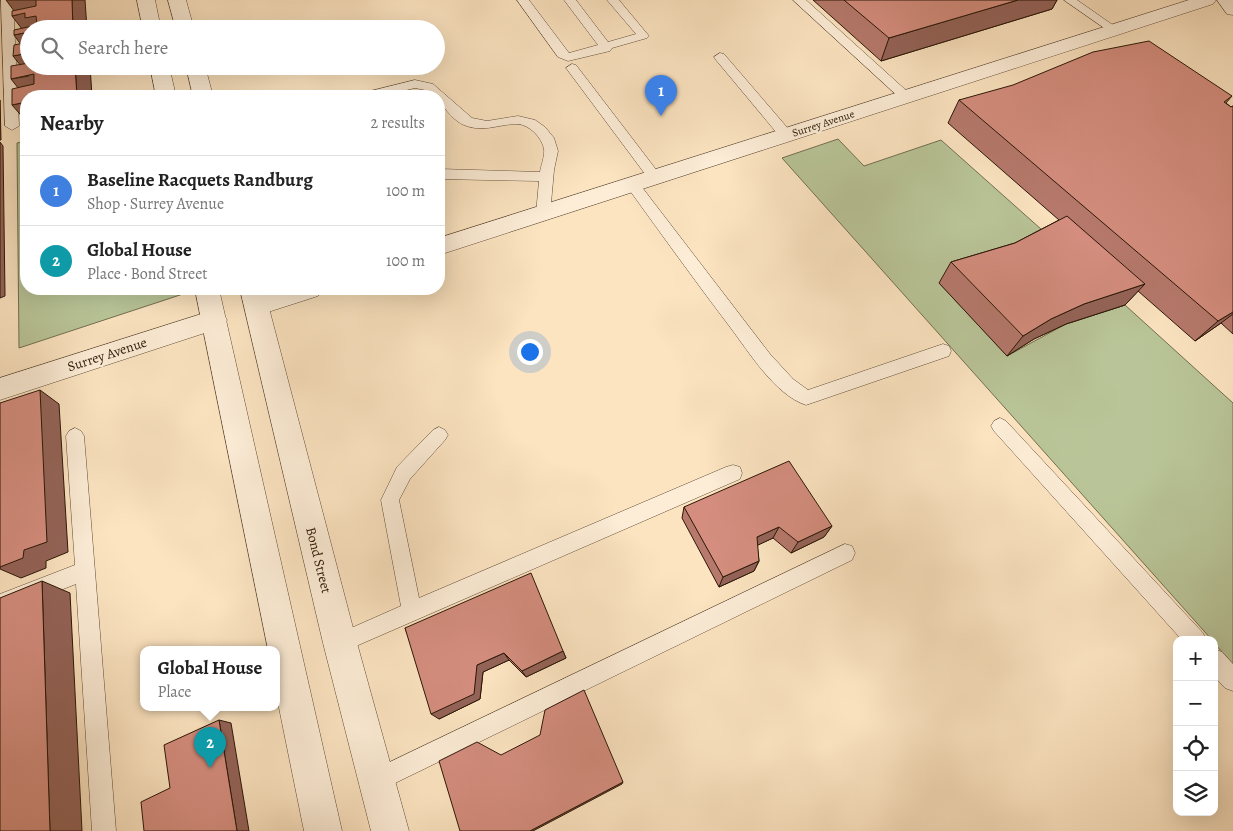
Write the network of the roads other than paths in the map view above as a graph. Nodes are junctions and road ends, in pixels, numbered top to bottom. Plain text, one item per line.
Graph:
1 (8, 0) edge
2 (146, 0) edge
3 (177, 0) edge
4 (523, 0) edge
5 (570, 0) edge
6 (613, 0) edge
7 (799, 0) edge
8 (1070, 0) edge
9 (1207, 0) edge
10 (1226, 0) edge
11 (1233, 10) edge
12 (150, 20) edge
13 (183, 20) edge
14 (1114, 30) junction
15 (606, 48) junction
16 (720, 57) dead end
17 (572, 68) dead end
18 (161, 75) edge
19 (197, 75) edge
20 (165, 90) edge
21 (201, 90) edge
22 (391, 90) edge
23 (433, 90) edge
24 (905, 96) junction
25 (445, 101) edge
26 (12, 126) edge
27 (786, 135) junction
28 (445, 174) edge
29 (546, 177) junction
30 (656, 179) junction
31 (633, 185) junction
32 (543, 214) junction
33 (445, 245) edge
34 (208, 295) edge
35 (268, 295) edge
36 (254, 297) edge
37 (214, 320) junction
38 (944, 351) dead end
39 (0, 389) edge
40 (1000, 426) dead end
41 (75, 436) dead end
42 (438, 436) dead end
43 (733, 473) dead end
44 (845, 553) dead end
45 (86, 570) junction
46 (0, 604) edge
47 (412, 612) junction
48 (1192, 636) edge
49 (340, 643) junction
50 (1218, 664) edge
51 (1233, 680) edge
52 (377, 780) junction
53 (104, 831) edge
54 (323, 831) edge
55 (390, 831) edge

1 - 26 lane
2 - 12 street
3 - 13 street
4 - 15 lane
5 - 15 lane
6 - 15 lane
7 - 24 lane
8 - 14 lane
9 - 14 street, Surrey Avenue
10 - 11 street
14 - 24 street, Surrey Avenue
16 - 27 lane
17 - 30 lane
18 - 20 street
19 - 21 street
22 - 23 lane
24 - 27 street, Surrey Avenue
25 - 29 lane
27 - 30 street, Surrey Avenue
28 - 29 lane
29 - 32 lane
30 - 31 street, Surrey Avenue
31 - 32 street, Surrey Avenue
31 - 38 lane
32 - 33 street, Surrey Avenue
34 - 37 street
35 - 36 street
36 - 49 street, Bond Street
37 - 39 street, Surrey Avenue
37 - 54 street
40 - 48 lane
41 - 45 lane
42 - 47 lane
43 - 47 lane
44 - 52 lane
45 - 46 lane
45 - 53 lane
47 - 49 lane
49 - 52 street, Bond Street
50 - 51 lane
52 - 55 street, Bond Street

